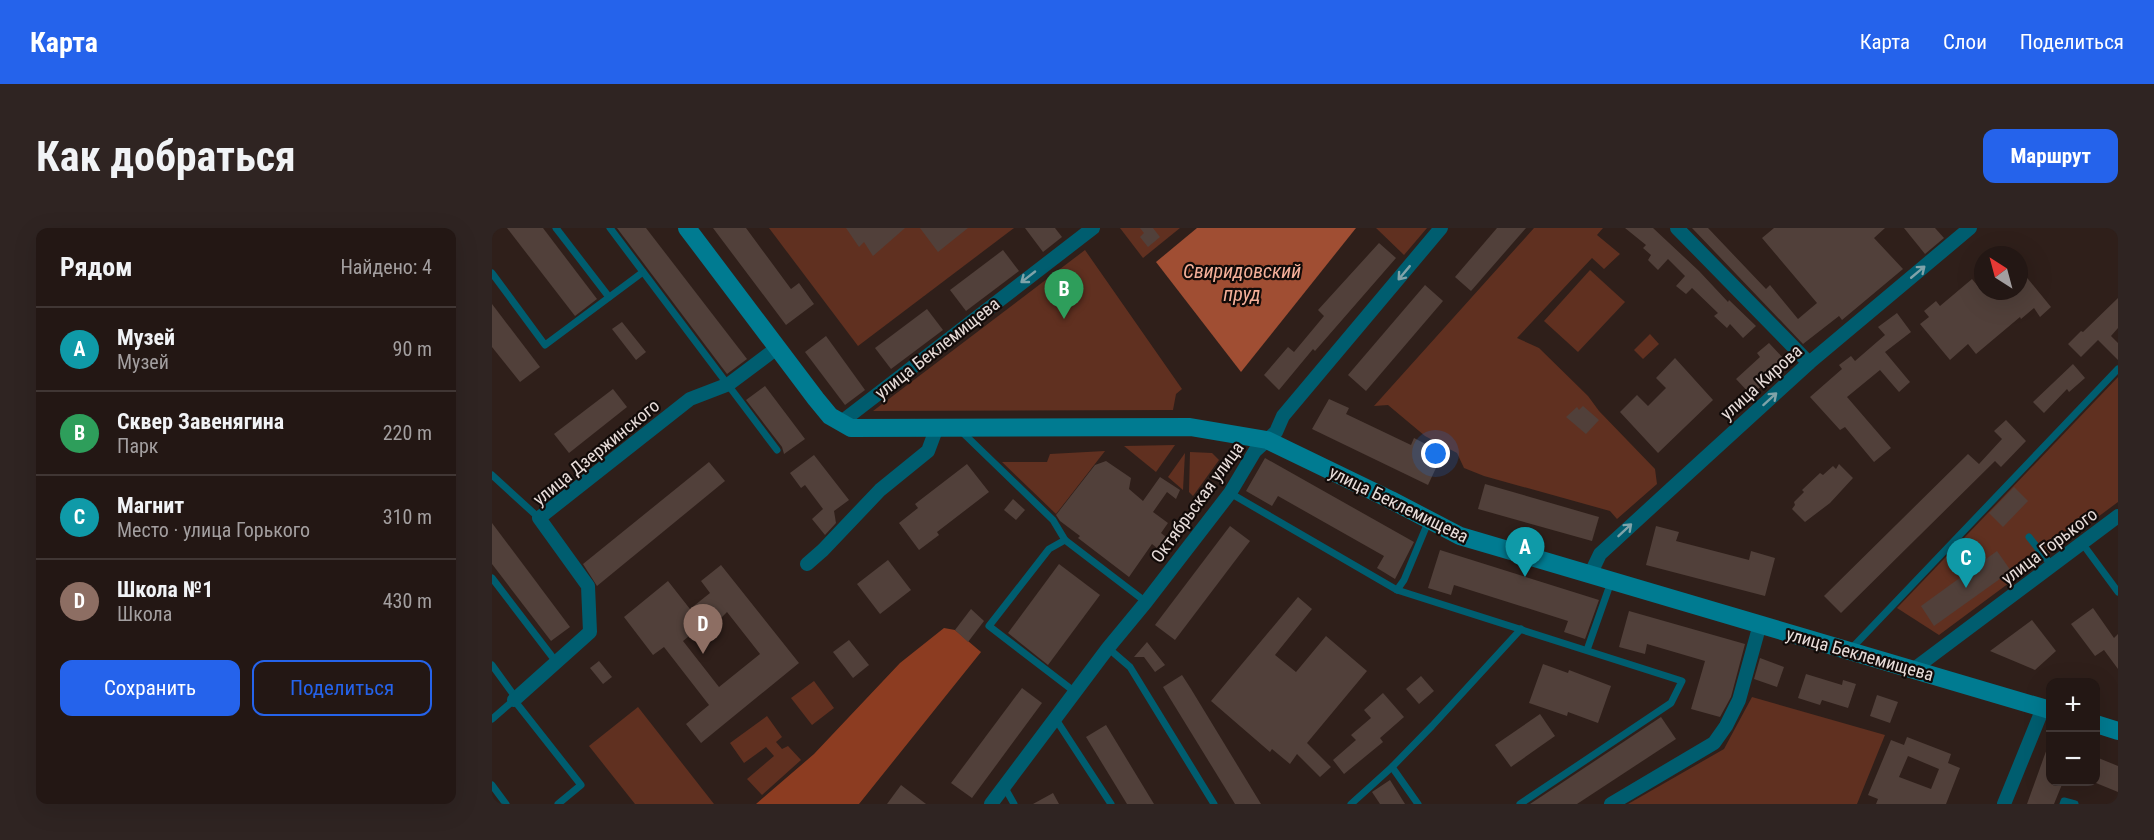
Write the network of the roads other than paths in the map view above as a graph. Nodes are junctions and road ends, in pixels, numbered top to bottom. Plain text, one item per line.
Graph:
1 (556, 228) edge
2 (610, 228) edge
3 (687, 228) edge
4 (1092, 228) edge
5 (1441, 228) edge
6 (1677, 228) edge
7 (1970, 228) edge
8 (643, 272) junction
9 (492, 273) edge
10 (609, 297) junction
11 (777, 348) junction
12 (1809, 363) junction
13 (2118, 369) edge
14 (729, 384) junction
15 (840, 423) junction
16 (956, 427) junction
17 (937, 428) junction
18 (1267, 440) junction
19 (777, 450) dead end
20 (492, 475) edge
21 (1230, 493) junction
22 (2118, 516) edge
23 (539, 518) junction
24 (1429, 520) junction
25 (2029, 537) dead end
26 (1065, 540) junction
27 (2082, 543) junction
28 (807, 564) dead end
29 (2052, 566) junction
30 (1590, 575) junction
31 (492, 578) edge
32 (1612, 582) junction
33 (1397, 590) junction
34 (2118, 592) edge
35 (1146, 602) junction
36 (1760, 624) junction
37 (1521, 629) junction
38 (1108, 648) junction
39 (1587, 651) junction
40 (1848, 652) junction
41 (557, 663) junction
42 (492, 665) edge
43 (1914, 669) junction
44 (1075, 692) junction
45 (514, 700) junction
46 (2046, 709) edge
47 (2046, 711) edge
48 (1055, 718) junction
49 (492, 719) edge
50 (2100, 725) edge
51 (2118, 731) edge
52 (1392, 767) junction
53 (492, 785) edge
54 (1005, 788) junction
55 (1353, 803) edge
56 (506, 804) edge
57 (558, 804) edge
58 (991, 804) edge
59 (1014, 804) edge
60 (1111, 804) edge
61 (1214, 804) edge
62 (1418, 804) edge
63 (1520, 804) edge
64 (1611, 804) edge
65 (2004, 804) edge
66 (2063, 804) edge
67 (2075, 804) edge

1 - 10 lane
2 - 8 lane
3 - 11 main road
4 -> 15 street, улица Беклемищева
5 -> 18 street, Октябрьская улица
6 - 12 street
12 -> 7 street, улица Кирова
8 - 10 lane
8 - 14 lane
9 - 10 lane
11 - 14 street, улица Дзержинского
11 - 15 main road
30 -> 12 street, улица Кирова
13 - 40 lane
14 - 19 lane
14 - 23 street, улица Дзержинского
15 - 17 main road, улица Беклемищева
16 - 17 main road, улица Беклемищева
16 - 18 main road, улица Беклемищева
16 - 26 lane
17 - 28 street
18 - 21 street, Октябрьская улица
18 - 24 main road, улица Беклемищева
20 - 23 lane
21 - 33 lane
21 - 35 street, Октябрьская улица
22 - 27 street, улица Горького
23 - 41 street, улица Дзержинского
24 - 30 main road, улица Беклемищева
24 - 33 lane
25 - 29 lane
26 - 35 lane
26 - 44 lane
27 - 29 street, улица Горького
27 - 34 lane
29 - 43 street, улица Горького
30 - 32 main road, улица Беклемищева
31 - 41 lane
32 - 36 main road, улица Беклемищева
32 - 39 lane
33 - 37 lane
35 - 38 street, Октябрьская улица
36 - 40 main road, улица Беклемищева
36 - 64 street
37 - 39 lane
37 - 52 lane
38 - 44 street, Октябрьская улица
38 - 61 lane
39 - 63 lane
40 - 43 main road, улица Беклемищева
41 - 45 street, улица Дзержинского
42 - 45 lane
43 - 46 main road, улица Беклемищева
44 - 48 street, Октябрьская улица
45 - 49 lane
45 - 57 lane
47 - 65 street
48 - 54 street, Октябрьская улица
48 - 60 lane
50 - 51 main road
52 - 55 lane
52 - 62 lane
53 - 56 lane
54 - 58 street, Октябрьская улица
54 - 59 lane
66 - 67 lane

